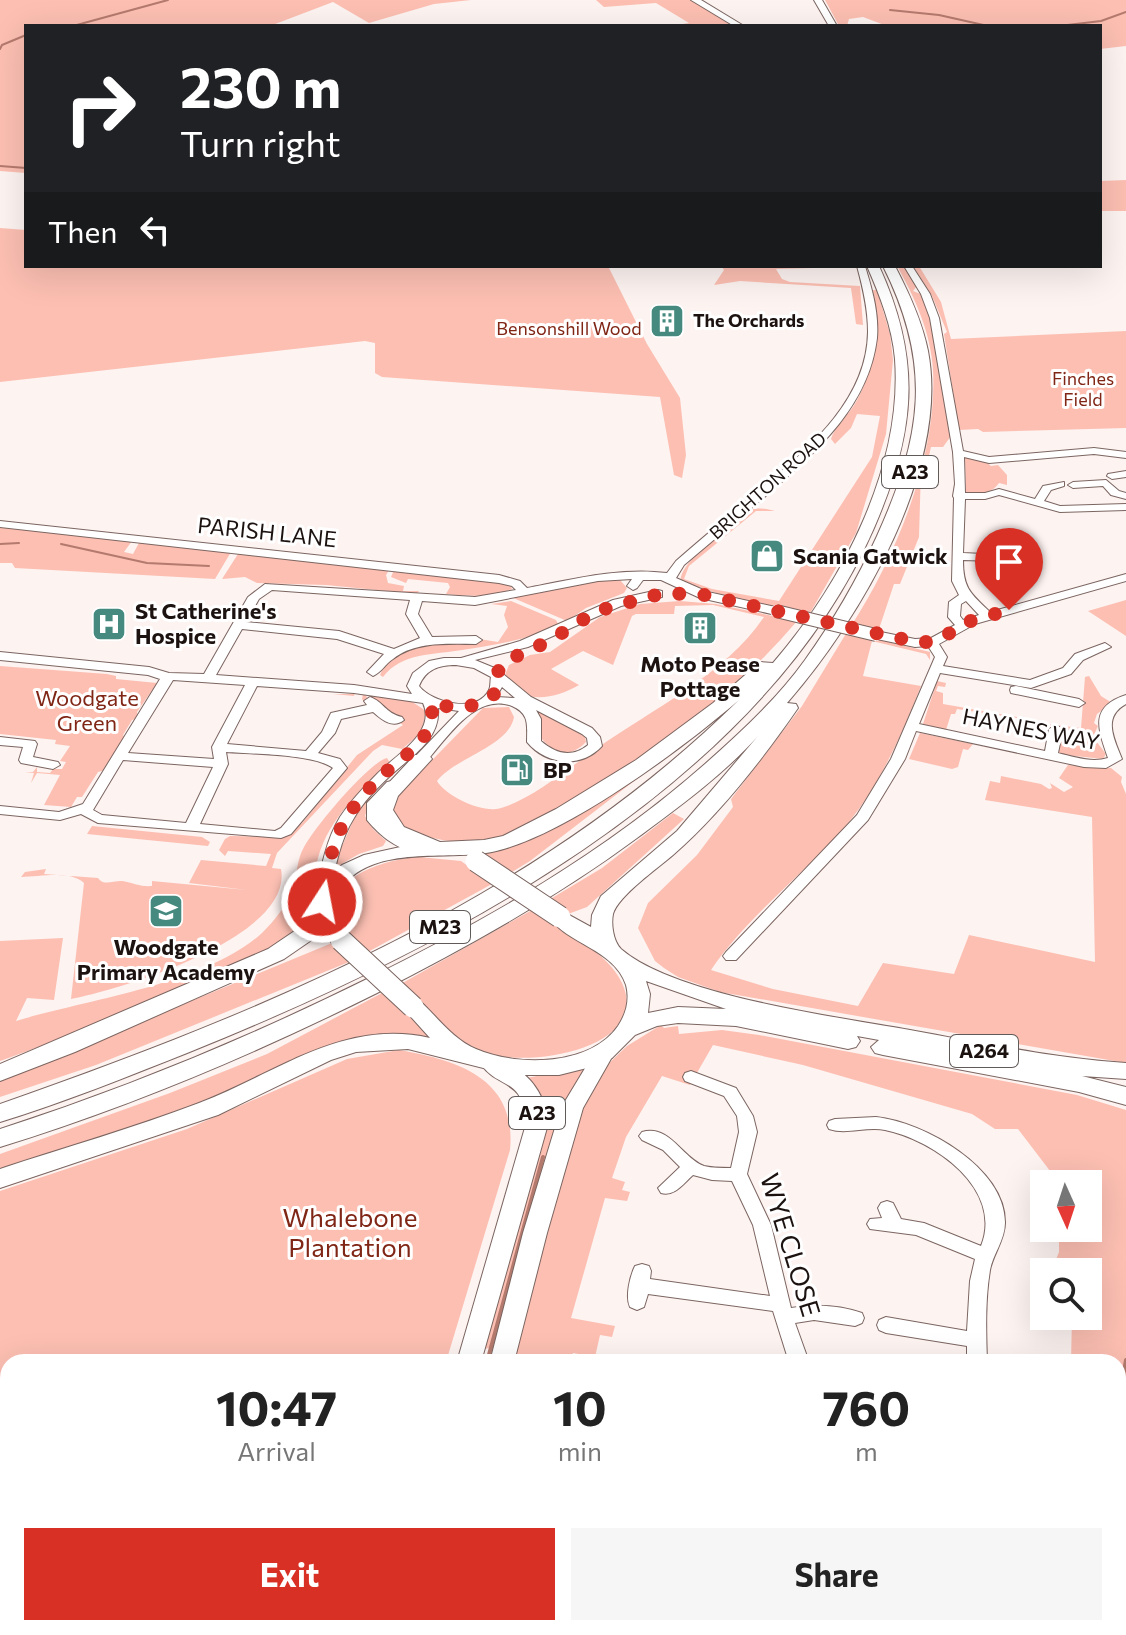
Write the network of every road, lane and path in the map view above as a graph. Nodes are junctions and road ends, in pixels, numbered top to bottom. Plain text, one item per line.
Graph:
1 (695, 0) edge
2 (806, 0) edge
3 (818, 0) edge
4 (737, 24) edge
5 (820, 24) edge
6 (832, 24) edge
7 (862, 268) edge
8 (874, 268) edge
9 (890, 268) edge
10 (909, 268) edge
11 (958, 453) junction
12 (1125, 464) edge
13 (1112, 476) dead end
14 (1060, 484) dead end
15 (1073, 485) dead end
16 (1122, 495) edge
17 (958, 496) junction
18 (1038, 502) junction
19 (1126, 507) edge
20 (0, 524) edge
21 (958, 556) junction
22 (1017, 561) dead end
23 (680, 563) junction
24 (648, 575) junction
25 (608, 577) junction
26 (1126, 577) edge
27 (634, 586) junction
28 (666, 587) junction
29 (525, 592) junction
30 (417, 596) junction
31 (967, 596) junction
32 (617, 603) junction
33 (987, 616) junction
34 (238, 625) junction
35 (961, 625) junction
36 (568, 627) junction
37 (809, 629) junction
38 (476, 640) dead end
39 (426, 641) junction
40 (932, 642) junction
41 (1099, 652) dead end
42 (391, 653) junction
43 (0, 658) edge
44 (453, 661) junction
45 (814, 662) junction
46 (936, 669) junction
47 (373, 672) dead end
48 (209, 676) junction
49 (496, 676) junction
50 (168, 677) junction
51 (415, 679) junction
52 (253, 681) junction
53 (1013, 684) junction
54 (354, 689) junction
55 (1126, 699) edge
56 (427, 701) junction
57 (481, 703) junction
58 (1079, 703) dead end
59 (397, 720) dead end
60 (912, 726) junction
61 (1056, 729) dead end
62 (0, 741) edge
63 (219, 747) junction
64 (310, 755) junction
65 (121, 756) junction
66 (1051, 756) junction
67 (1120, 756) edge
68 (422, 759) junction
69 (221, 764) junction
70 (53, 765) dead end
71 (83, 809) junction
72 (0, 810) edge
73 (191, 828) junction
74 (425, 849) junction
75 (473, 854) junction
76 (322, 904) junction
77 (613, 953) junction
78 (731, 956) dead end
79 (630, 1029) junction
80 (606, 1050) junction
81 (472, 1056) junction
82 (1126, 1071) edge
83 (0, 1073) edge
84 (691, 1077) dead end
85 (1126, 1096) edge
86 (0, 1113) edge
87 (845, 1120) dead end
88 (648, 1136) dead end
89 (0, 1138) edge
90 (691, 1167) junction
91 (738, 1174) junction
92 (0, 1179) edge
93 (667, 1188) dead end
94 (886, 1219) dead end
95 (985, 1255) junction
96 (639, 1286) dead end
97 (782, 1311) junction
98 (855, 1318) dead end
99 (886, 1325) dead end
100 (976, 1340) junction
101 (471, 1354) edge
102 (504, 1354) edge
103 (796, 1354) edge
104 (977, 1354) edge

1 - 4 main road
2 - 5 highway
3 - 6 highway
7 - 23 street, BRIGHTON ROAD
8 - 37 highway, A23
9 - 45 highway, A23
10 - 11 street
11 - 12 street
11 - 17 street
12 - 13 street
14 - 18 street
15 - 16 street
17 - 18 street
17 - 21 street
18 - 19 street
20 - 29 street, PARISH LANE
21 - 22 street
21 - 31 street
23 - 24 street, BRIGHTON ROAD
23 - 28 street, BRIGHTON ROAD
24 - 25 street
24 - 27 street
24 - 28 street
25 - 27 street
25 - 29 street
26 - 33 street
27 - 28 street
27 - 32 street
28 - 32 street
28 - 40 street, bridge
29 - 30 street
30 - 34 street
30 - 39 street
31 - 33 street
31 - 35 street
32 - 36 street
33 - 35 street
34 - 42 street
34 - 48 street
35 - 40 street
36 - 44 street
36 - 49 street
37 - 75 highway, A23
37 - 86 highway, M23
38 - 39 street
39 - 42 street
40 - 46 street
41 - 53 street
42 - 47 street
43 - 50 street
44 - 49 street
44 - 51 street
45 - 77 highway, A23
45 - 89 highway, M23
46 - 53 street
46 - 60 street
48 - 50 street
48 - 52 street
49 - 57 street
49 - 57 street
50 - 65 street
51 - 54 street
51 - 56 street
52 - 54 street
52 - 63 street
53 - 58 street
54 - 56 street
55 - 67 street, HAYNES WAY
56 - 57 street
56 - 76 street
57 - 68 street
59 - 64 street
60 - 66 street, HAYNES WAY
60 - 78 street
61 - 66 street
62 - 70 street
63 - 64 street
63 - 69 street
64 - 73 street
65 - 69 street
65 - 71 street
66 - 67 street, HAYNES WAY
68 - 74 street
68 - 75 highway, A23
69 - 73 street
71 - 72 street
71 - 73 street
74 - 75 highway
74 - 76 highway
75 - 77 highway, bridge
76 - 81 highway, bridge
76 - 83 highway
77 - 79 highway
77 - 82 highway, A264
79 - 80 highway
79 - 85 highway, A264
80 - 81 highway
80 - 102 main road, A23
81 - 92 highway
81 - 101 main road, A23
84 - 91 street, WYE CLOSE
87 - 95 street
88 - 90 street
90 - 91 street
90 - 93 street
91 - 97 street, WYE CLOSE
94 - 95 street
95 - 100 street
96 - 97 street
97 - 98 street
97 - 103 street, WYE CLOSE
99 - 100 street
100 - 104 street

